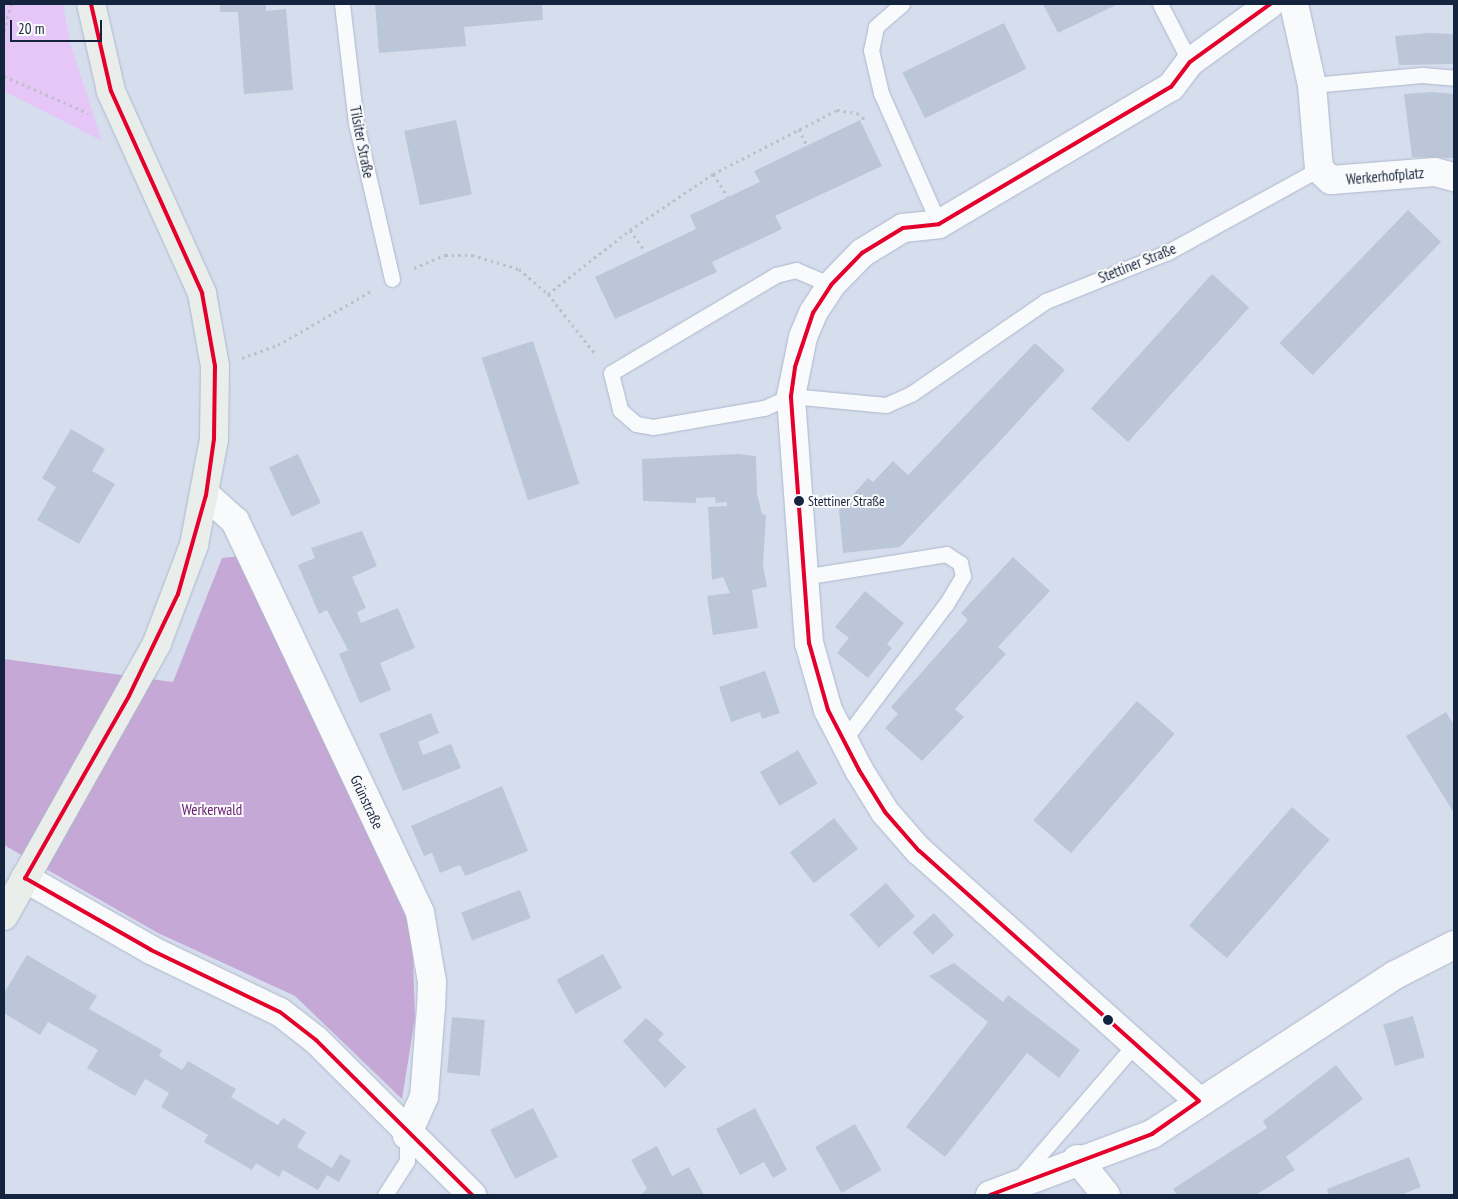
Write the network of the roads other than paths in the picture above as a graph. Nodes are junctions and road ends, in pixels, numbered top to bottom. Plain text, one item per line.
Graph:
1 (91, 4) edge
2 (342, 4) edge
3 (902, 4) edge
4 (1160, 4) edge
5 (1270, 4) edge
6 (1294, 4) edge
7 (1190, 62) junction
8 (1454, 78) edge
9 (1312, 85) junction
10 (1319, 169) junction
11 (1454, 177) edge
12 (939, 224) junction
13 (392, 279) road end
14 (831, 284) junction
15 (791, 396) junction
16 (206, 495) junction
17 (803, 578) junction
18 (842, 741) junction
19 (25, 878) junction
20 (4, 916) edge
21 (1454, 945) edge
22 (1136, 1043) junction
23 (1199, 1100) junction
24 (407, 1135) junction
25 (1077, 1160) junction
26 (1016, 1182) junction
27 (385, 1195) edge
28 (472, 1195) edge
29 (990, 1195) edge
30 (1106, 1195) edge

1 - 16 main road
2 - 13 lane, Tilsiter Straße
3 - 12 lane
4 - 7 lane
5 - 7 street
6 - 9 street
7 - 12 street
8 - 9 lane
9 - 10 street
10 - 11 street, Werkerhofplatz
10 - 15 lane, Stettiner Straße
12 - 14 street
14 - 15 street
14 - 15 lane, Stettiner Straße
15 - 17 street
16 - 19 main road
16 - 24 street, Grünstraße
17 - 18 street
17 - 18 lane
18 - 22 street
19 - 20 main road
19 - 24 street
21 - 23 street
22 - 23 street
22 - 26 lane
23 - 25 street
24 - 27 lane
24 - 28 street
25 - 26 street
25 - 30 street
26 - 29 street

